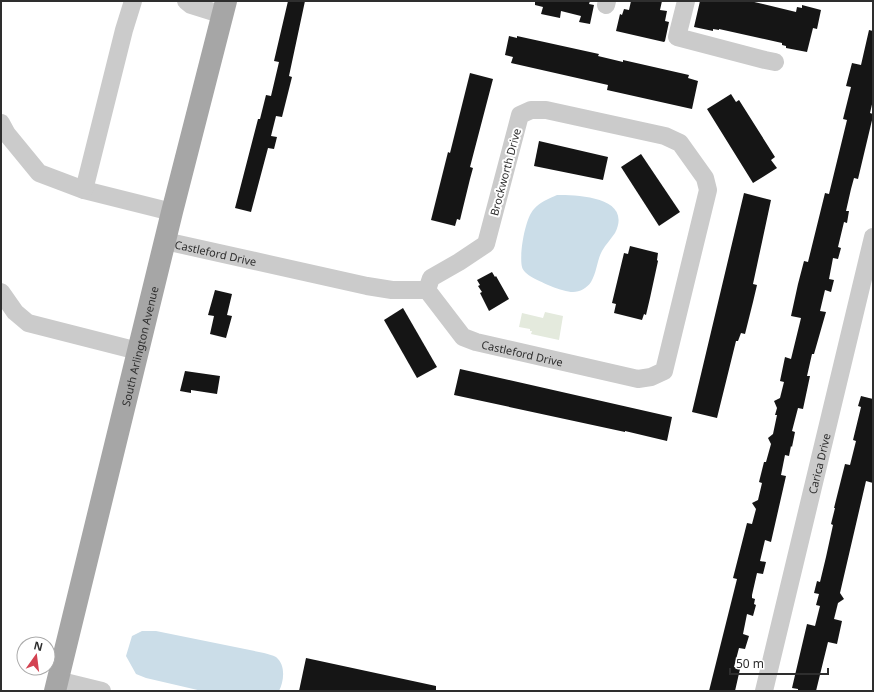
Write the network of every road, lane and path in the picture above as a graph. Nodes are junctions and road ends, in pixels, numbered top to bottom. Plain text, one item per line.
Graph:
1 (133, 1) edge
2 (186, 1) edge
3 (686, 1) edge
4 (224, 8) edge
5 (775, 62) dead end
6 (1, 123) edge
7 (680, 143) joint
8 (84, 190) junction
9 (172, 212) junction
10 (873, 236) edge
11 (165, 241) junction
12 (427, 290) junction
13 (1, 292) edge
14 (138, 351) junction
15 (56, 686) edge
16 (102, 691) edge
17 (764, 691) edge

1 - 8 street
2 - 4 street
3 - 5 street
4 - 9 main road, South Arlington Avenue
6 - 8 street
7 - 12 street, Brockworth Drive
7 - 12 street, Castleford Drive
8 - 9 street
9 - 11 main road, South Arlington Avenue
10 - 17 street, Carica Drive
11 - 12 street, Castleford Drive
11 - 14 main road, South Arlington Avenue
13 - 14 street
14 - 15 main road, South Arlington Avenue
15 - 16 street

